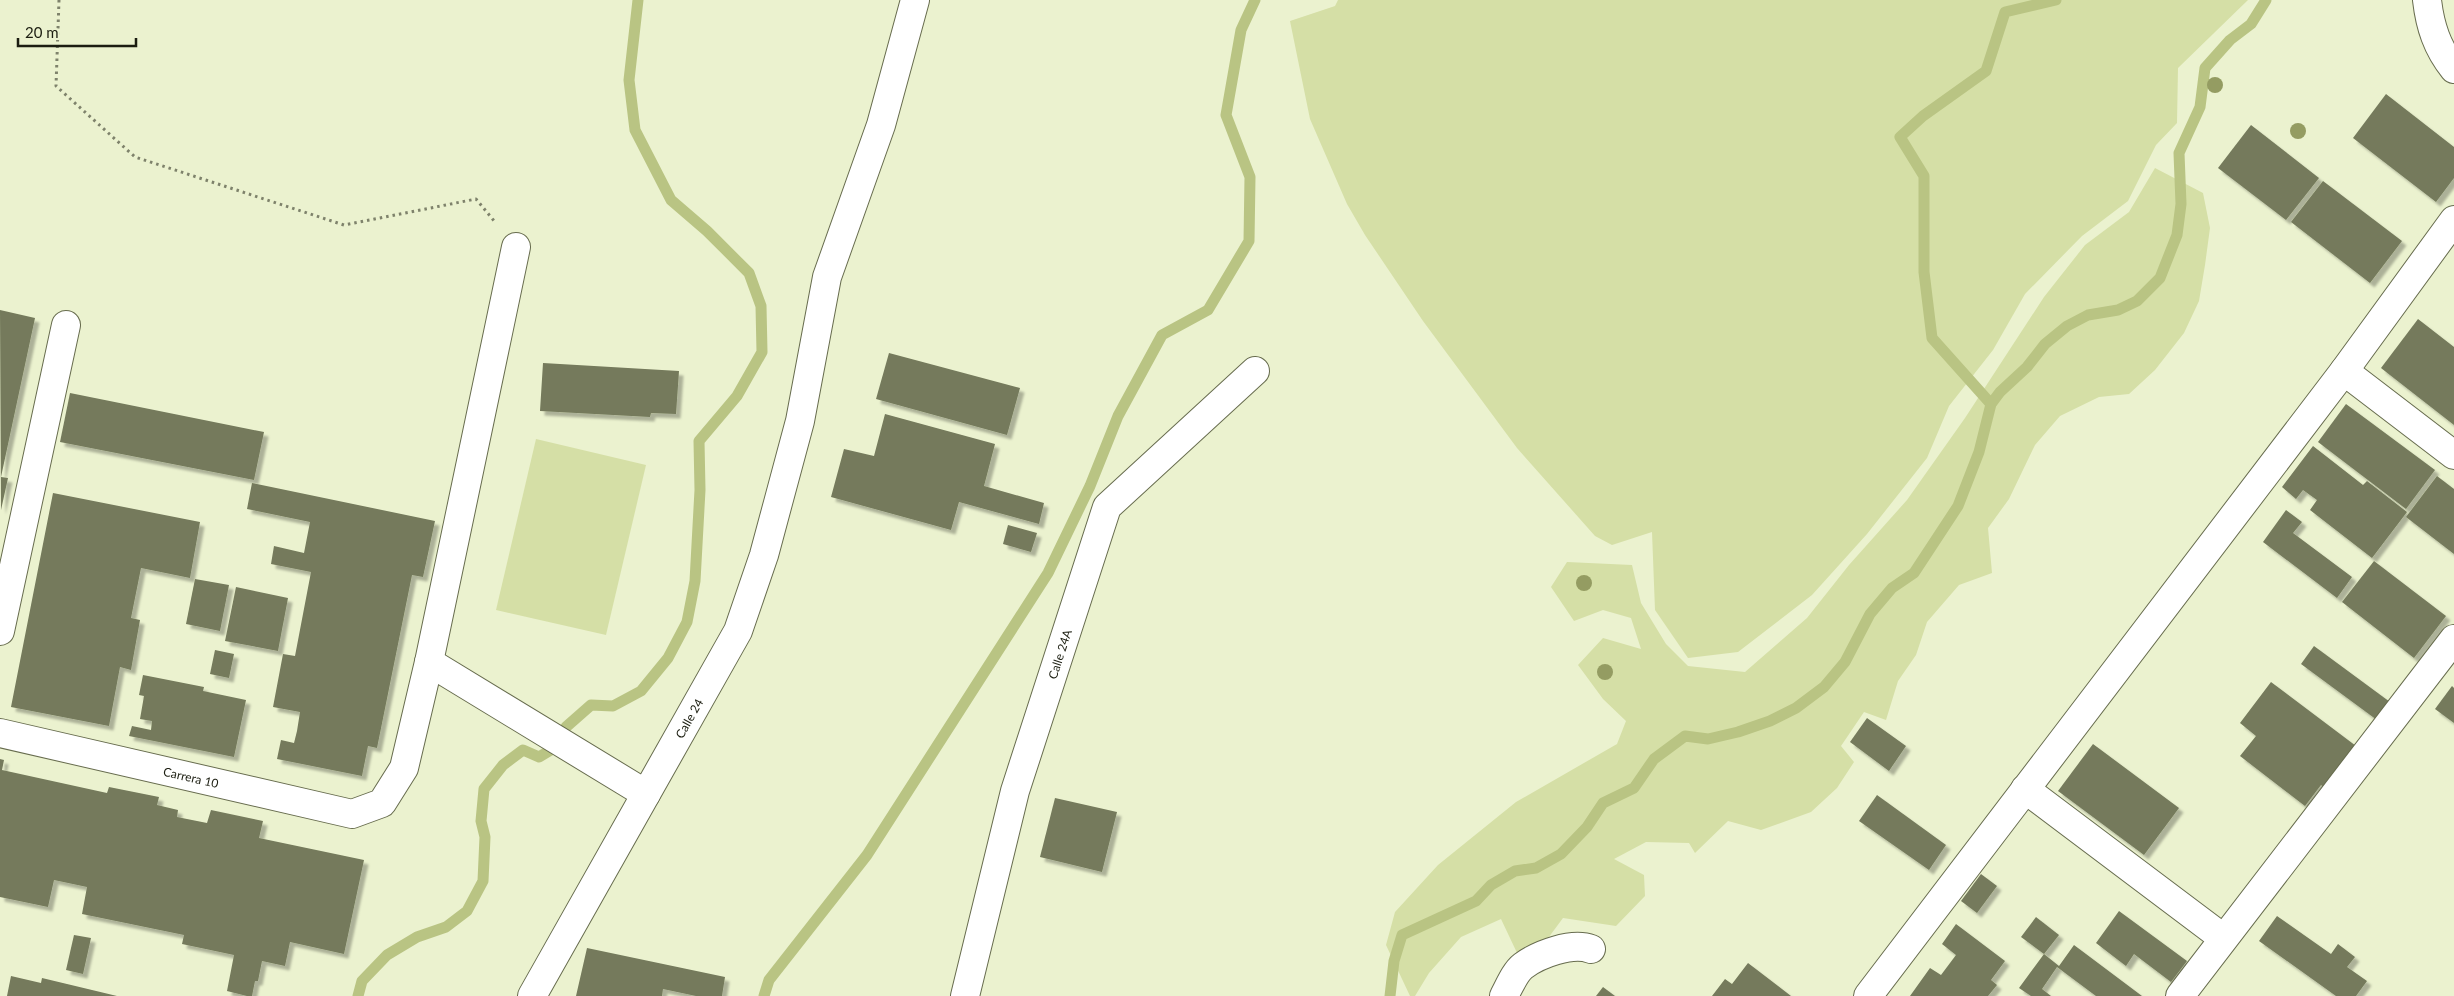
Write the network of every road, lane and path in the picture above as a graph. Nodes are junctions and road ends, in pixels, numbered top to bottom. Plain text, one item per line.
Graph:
1 (60, 0) edge
2 (915, 0) edge
3 (2427, 0) edge
4 (2454, 69) edge
5 (2454, 220) edge
6 (516, 247) joint
7 (66, 325) dead end
8 (2344, 370) junction
9 (1255, 371) dead end
10 (2454, 455) edge
11 (0, 631) edge
12 (2454, 639) edge
13 (429, 662) junction
14 (0, 733) edge
15 (2026, 789) junction
16 (646, 794) junction
17 (2223, 938) junction
18 (1591, 949) dead end
19 (532, 996) edge
20 (965, 996) edge
21 (1504, 996) edge
22 (1868, 996) edge
23 (2180, 996) edge

1 - 6 path
2 - 16 street, Calle 24
3 - 4 street
5 - 8 street
6 - 13 street
7 - 11 street
8 - 10 street
8 - 15 street
9 - 20 street, Calle 24A
12 - 17 street
13 - 14 street, Carrera 10
13 - 16 street
15 - 17 street
15 - 22 street
16 - 19 street, Calle 24
17 - 23 street
18 - 21 street

